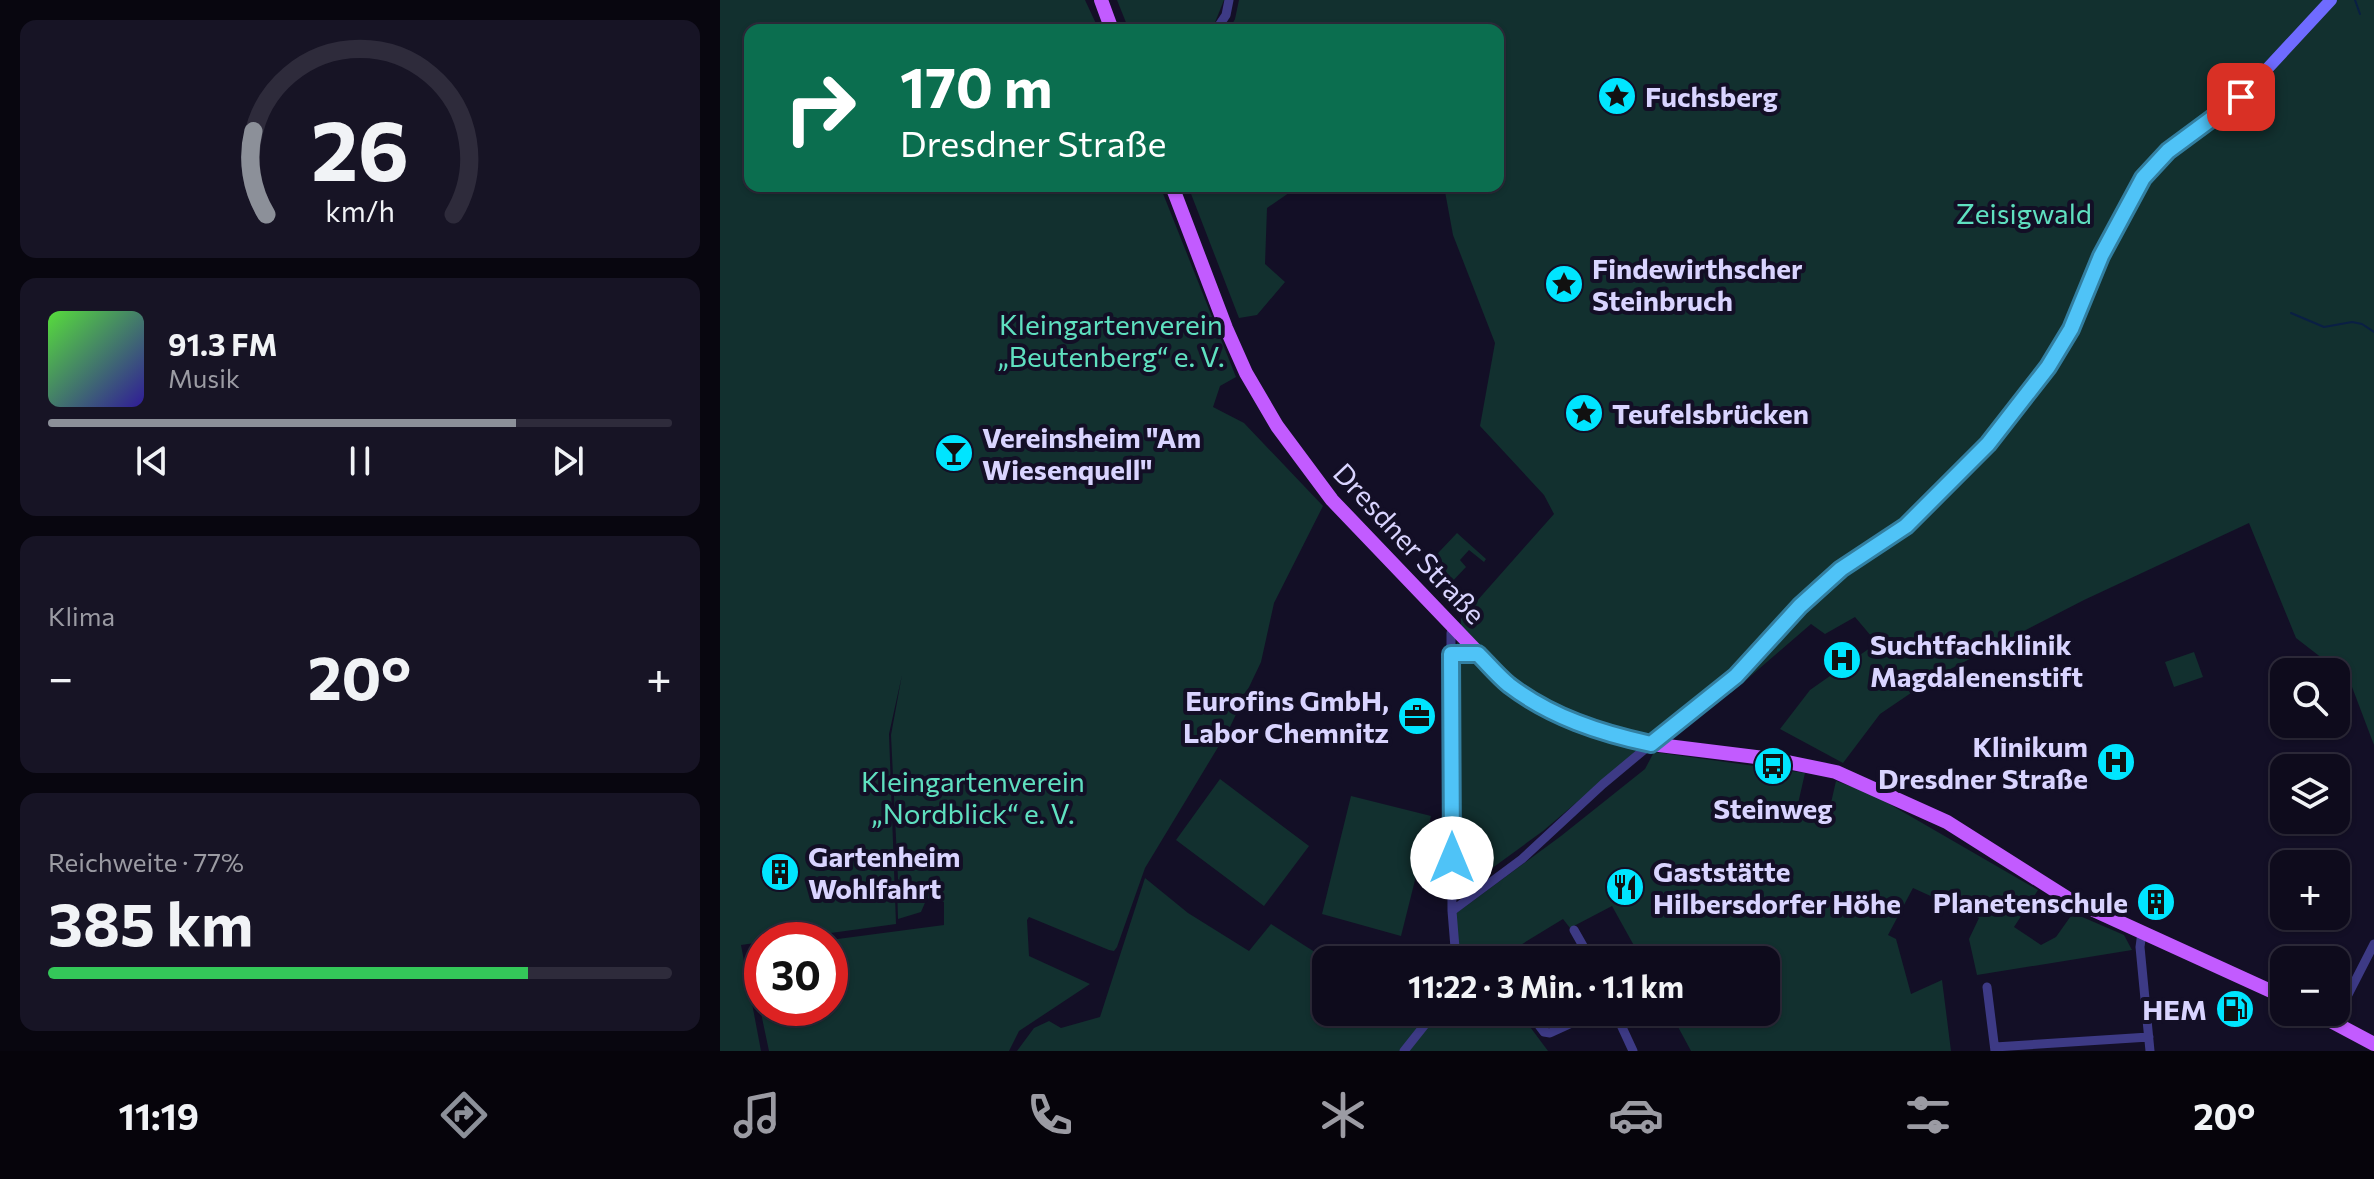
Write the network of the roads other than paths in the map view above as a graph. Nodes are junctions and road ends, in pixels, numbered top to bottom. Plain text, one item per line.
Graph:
1 (1101, 0) edge
2 (1229, 0) edge
3 (2331, 0) edge
4 (1110, 24) edge
5 (1220, 24) edge
6 (1174, 192) edge
7 (1455, 629) junction
8 (1451, 654) junction
9 (1478, 654) junction
10 (1651, 744) junction
11 (1452, 911) junction
12 (1574, 930) dead end
13 (2142, 932) junction
14 (2374, 944) edge
15 (1455, 946) edge
16 (1583, 946) edge
17 (1987, 987) dead end
18 (2270, 991) edge
19 (2350, 991) edge
20 (1424, 1026) edge
21 (1540, 1026) edge
22 (1565, 1026) edge
23 (1621, 1026) edge
24 (2341, 1026) edge
25 (2149, 1037) junction
26 (2374, 1044) edge
27 (1995, 1049) edge
28 (1404, 1051) edge
29 (1633, 1051) edge
30 (2150, 1051) edge

1 - 4 main road
2 - 5 street
3 - 10 street
6 - 7 main road, Dresdner Straße
7 - 8 street
7 - 9 main road, Dresdner Straße
8 - 9 street
8 - 11 street
9 - 10 main road, Dresdner Straße
10 - 11 street
10 - 13 main road, Dresdner Straße
11 - 15 street
12 - 16 street
13 - 18 main road, Dresdner Straße
13 - 25 street
14 - 19 street
17 - 27 street
20 - 28 street
21 - 22 street
23 - 29 street
24 - 26 main road
25 - 27 street
25 - 30 street

